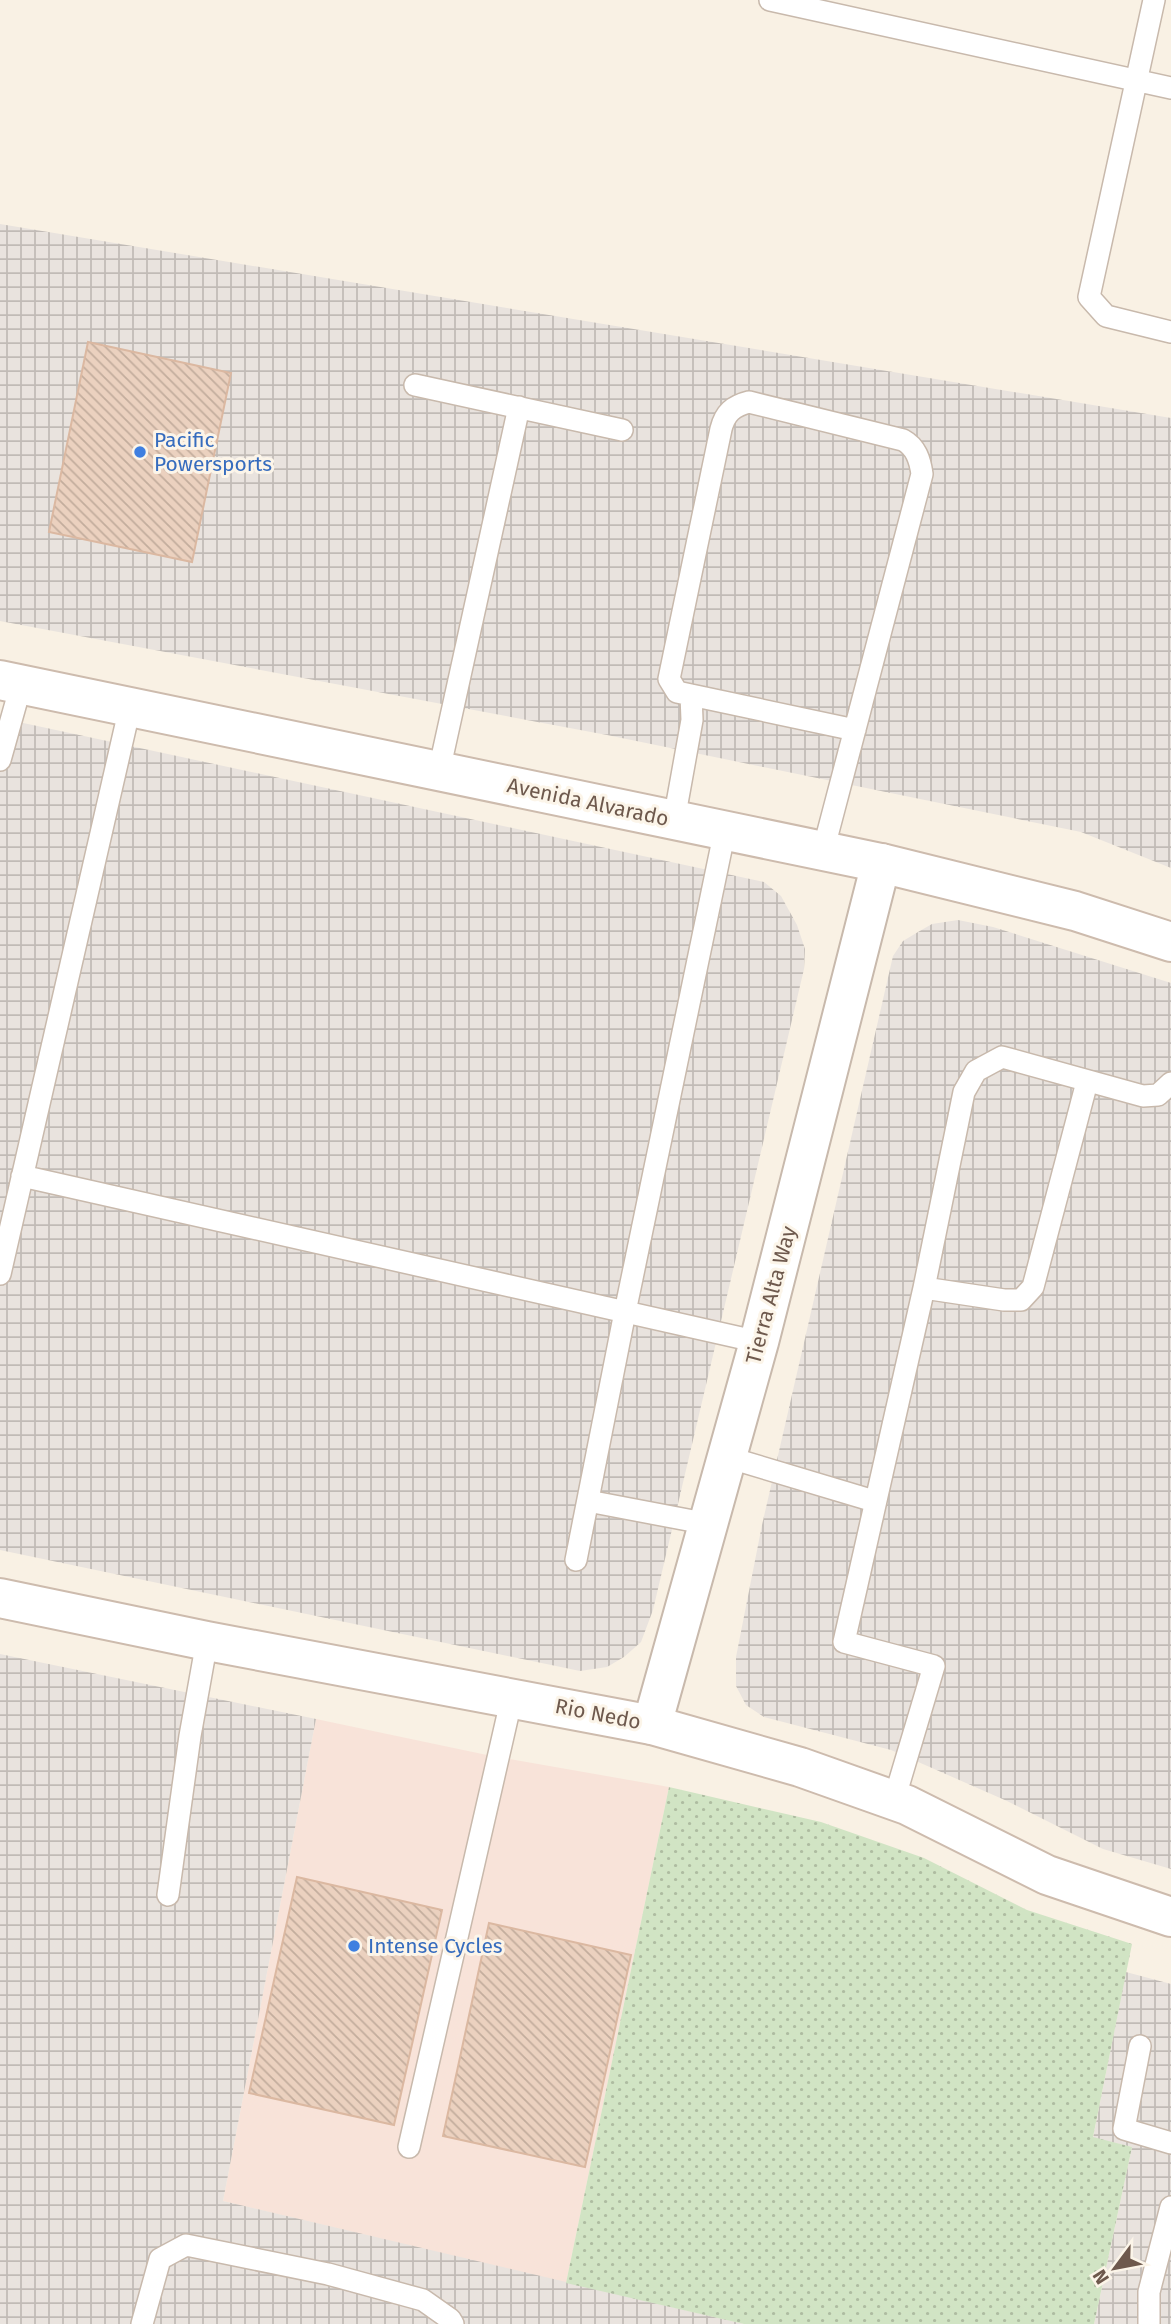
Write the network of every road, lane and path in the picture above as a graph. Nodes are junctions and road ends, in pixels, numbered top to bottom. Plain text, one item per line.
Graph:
1 (770, 0) edge
2 (1154, 0) edge
3 (845, 8) edge
4 (1136, 80) junction
5 (1171, 88) edge
6 (1171, 332) edge
7 (415, 385) dead end
8 (519, 408) junction
9 (622, 430) dead end
10 (10, 682) edge
11 (691, 695) junction
12 (130, 707) junction
13 (855, 730) junction
14 (0, 760) edge
15 (439, 771) junction
16 (674, 820) junction
17 (725, 830) junction
18 (823, 851) junction
19 (881, 863) junction
20 (1171, 942) edge
21 (1087, 1082) junction
22 (1171, 1083) edge
23 (22, 1176) junction
24 (0, 1273) edge
25 (924, 1288) junction
26 (625, 1312) junction
27 (759, 1342) junction
28 (727, 1457) junction
29 (588, 1501) junction
30 (874, 1501) junction
31 (709, 1524) junction
32 (576, 1560) dead end
33 (0, 1598) edge
34 (207, 1641) junction
35 (512, 1698) junction
36 (652, 1725) junction
37 (894, 1800) junction
38 (167, 1895) dead end
39 (1171, 1917) edge
40 (1140, 2046) dead end
41 (1171, 2143) edge
42 (409, 2147) dead end
43 (1171, 2207) edge
44 (142, 2324) edge
45 (453, 2324) edge
46 (1149, 2324) edge

1 - 3 lane
2 - 4 lane
3 - 4 lane
4 - 5 lane
4 - 6 lane
7 - 8 lane
8 - 9 lane
8 - 15 lane
10 - 12 street, Avenida Alvarado
10 - 14 lane
11 - 13 lane
11 - 13 lane
11 - 16 lane
12 - 15 street, Avenida Alvarado
12 - 23 lane
13 - 18 lane
15 - 16 street, Avenida Alvarado
16 - 17 street, Avenida Alvarado
17 - 18 street, Avenida Alvarado
17 - 26 lane
18 - 19 street, Avenida Alvarado
19 - 20 street, Avenida Alvarado
19 - 27 street, Tierra Alta Way
21 - 22 lane
21 - 25 lane
21 - 25 lane
23 - 24 lane
23 - 26 lane
25 - 30 lane
26 - 27 lane
26 - 29 lane
27 - 28 street, Tierra Alta Way
28 - 30 lane
28 - 31 street, Tierra Alta Way
29 - 31 lane
29 - 32 lane
30 - 37 lane
31 - 36 street, Tierra Alta Way
33 - 34 street, Rio Nedo
34 - 35 street, Rio Nedo
34 - 38 lane
35 - 36 street, Rio Nedo
35 - 42 lane
36 - 37 street, Rio Nedo
37 - 39 street, Rio Nedo
40 - 41 lane
43 - 46 lane
44 - 45 lane

